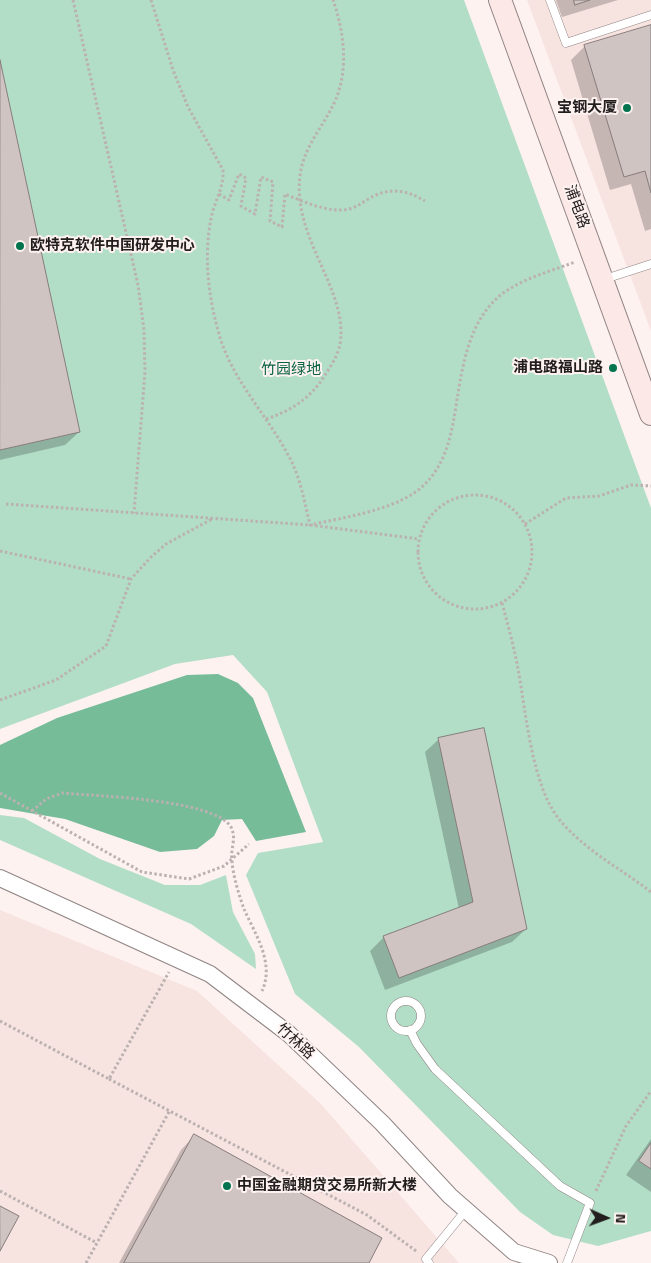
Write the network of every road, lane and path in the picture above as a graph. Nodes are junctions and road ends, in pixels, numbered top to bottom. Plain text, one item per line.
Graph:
1 (73, 0) edge
2 (151, 0) edge
3 (334, 0) edge
4 (500, 0) edge
5 (550, 0) edge
6 (651, 15) edge
7 (219, 194) junction
8 (300, 200) junction
9 (425, 201) dead end
10 (594, 255) junction
11 (651, 264) edge
12 (603, 280) junction
13 (651, 414) edge
14 (266, 419) junction
15 (651, 486) edge
16 (6, 504) dead end
17 (134, 513) junction
18 (212, 518) junction
19 (525, 524) junction
20 (310, 525) junction
21 (419, 539) junction
22 (0, 551) edge
23 (131, 578) junction
24 (502, 603) junction
25 (0, 700) edge
26 (0, 793) edge
27 (32, 811) junction
28 (249, 844) dead end
29 (231, 859) junction
30 (0, 878) edge
31 (651, 892) edge
32 (176, 959) junction
33 (254, 1007) junction
34 (0, 1021) edge
35 (410, 1030) dead end
36 (110, 1079) junction
37 (651, 1091) edge
38 (170, 1110) junction
39 (0, 1191) edge
40 (590, 1203) junction
41 (466, 1210) junction
42 (96, 1243) junction
43 (428, 1261) edge
44 (86, 1263) edge
45 (549, 1263) edge
46 (567, 1263) edge

1 - 17 path
2 - 7 path
3 - 8 path
4 - 10 street, 浦电路
5 - 6 lane
7 - 8 path
7 - 14 path
8 - 9 path
8 - 14 path
10 - 12 street, 浦电路
10 - 20 path
11 - 12 lane
12 - 13 street, 浦电路
14 - 20 path
15 - 19 path
16 - 17 path
17 - 18 path
18 - 20 path
18 - 23 path
19 - 21 path
19 - 24 path
20 - 21 path
21 - 24 path
22 - 23 path
23 - 25 path
24 - 31 path
26 - 27 path
27 - 29 path
27 - 29 path
28 - 29 path
29 - 33 path
30 - 32 street, 竹林路
32 - 33 street, 竹林路
32 - 36 path
33 - 41 street, 竹林路
34 - 36 path
35 - 40 lane
36 - 38 path
37 - 40 path
38 - 42 path
38 - 43 path
39 - 42 path
40 - 46 lane
41 - 43 lane
41 - 45 street, 竹林路
42 - 44 path

